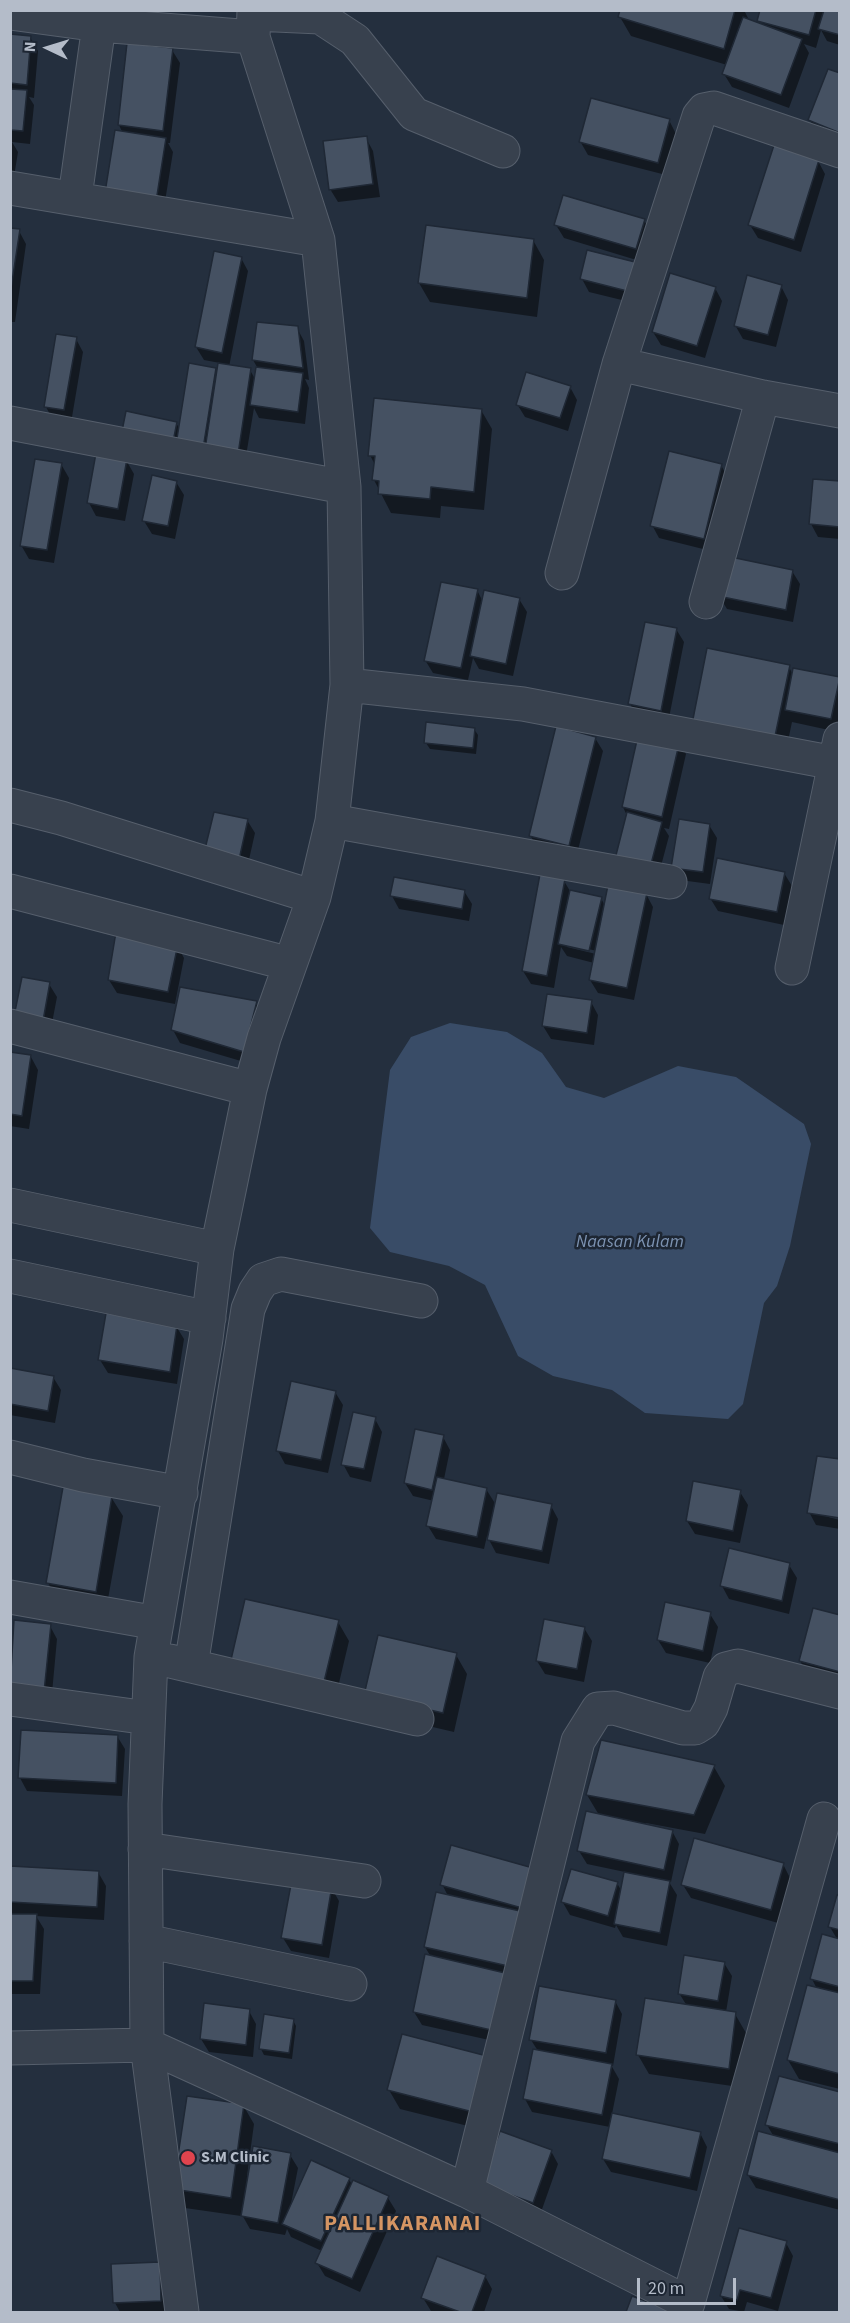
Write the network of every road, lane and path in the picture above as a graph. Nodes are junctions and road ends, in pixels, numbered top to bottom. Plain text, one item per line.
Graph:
1 (10, 12) edge
2 (254, 20) edge
3 (99, 25) junction
4 (503, 151) dead end
5 (840, 152) edge
6 (10, 188) edge
7 (75, 197) junction
8 (318, 240) junction
9 (619, 364) junction
10 (763, 397) junction
11 (840, 411) edge
12 (10, 423) edge
13 (344, 487) junction
14 (562, 573) dead end
15 (706, 602) dead end
16 (347, 685) junction
17 (838, 756) edge
18 (10, 805) edge
19 (332, 821) junction
20 (670, 882) dead end
21 (10, 891) edge
22 (314, 897) junction
23 (290, 964) junction
24 (792, 968) dead end
25 (10, 1026) edge
26 (250, 1089) junction
27 (10, 1205) edge
28 (217, 1249) junction
29 (10, 1276) edge
30 (421, 1301) dead end
31 (209, 1318) junction
32 (10, 1457) edge
33 (181, 1493) junction
34 (10, 1597) edge
35 (158, 1623) junction
36 (151, 1657) junction
37 (192, 1666) junction
38 (840, 1692) edge
39 (10, 1699) edge
40 (148, 1718) junction
41 (417, 1719) dead end
42 (824, 1819) dead end
43 (146, 1849) junction
44 (364, 1881) dead end
45 (146, 1941) junction
46 (350, 1984) dead end
47 (147, 2045) junction
48 (10, 2049) edge
49 (467, 2191) junction
50 (698, 2308) edge
51 (182, 2313) edge

1 - 3 street
2 - 3 street
2 - 4 street
2 - 8 street
3 - 7 street
5 - 9 street
6 - 7 street
7 - 8 street
8 - 13 street
9 - 10 street
9 - 14 street
10 - 11 street
10 - 15 street
12 - 13 street
13 - 16 street
16 - 17 street
16 - 19 street
17 - 24 street
18 - 22 street
19 - 20 street
19 - 22 street
21 - 23 street
22 - 23 street
23 - 26 street
25 - 26 street
26 - 28 street
27 - 28 street
28 - 31 street
29 - 31 street
30 - 37 street
31 - 33 street
32 - 33 street
33 - 35 street
34 - 35 street
35 - 36 street
36 - 37 street
36 - 40 street
37 - 41 street
38 - 49 street
39 - 40 street
40 - 43 street
42 - 50 street
43 - 44 street
43 - 45 street
45 - 46 street
45 - 47 street
47 - 48 street
47 - 49 street
47 - 51 street
49 - 50 street

